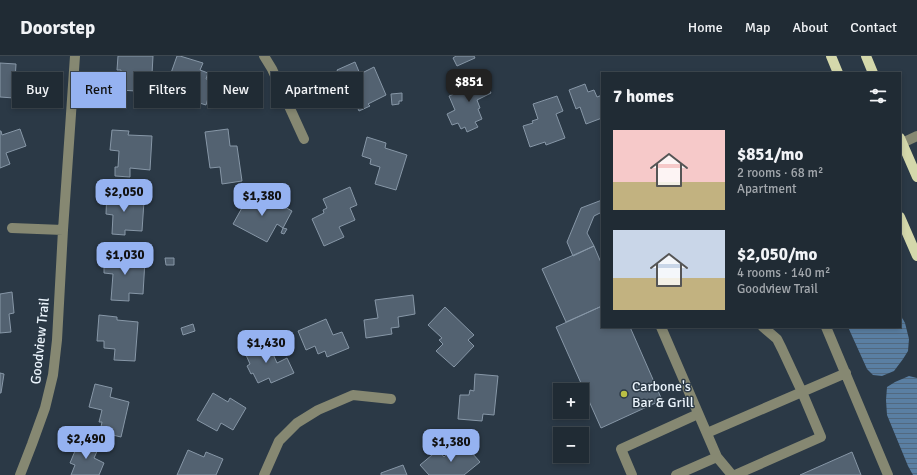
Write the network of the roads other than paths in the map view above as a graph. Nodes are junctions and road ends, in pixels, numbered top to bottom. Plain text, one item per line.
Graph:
1 (76, 56) edge
2 (264, 56) edge
3 (831, 56) edge
4 (866, 56) edge
5 (838, 72) edge
6 (873, 72) edge
7 (917, 136) edge
8 (304, 139) dead end
9 (901, 141) edge
10 (917, 177) edge
11 (901, 219) edge
12 (12, 228) dead end
13 (63, 230) junction
14 (917, 256) edge
15 (661, 328) edge
16 (764, 328) edge
17 (826, 328) edge
18 (846, 373) junction
19 (802, 392) junction
20 (391, 399) dead end
21 (698, 414) junction
22 (706, 433) junction
23 (717, 457) junction
24 (20, 475) edge
25 (264, 475) edge
26 (632, 475) edge
27 (676, 475) edge
28 (732, 475) edge
29 (735, 475) edge
30 (888, 475) edge

1 - 13 street, Goodview Trail
2 - 8 street
3 - 5 main road
4 - 6 main road
7 - 9 street
9 - 10 main road
11 - 14 main road
12 - 13 street
13 - 24 street, Goodview Trail
15 - 21 street
16 - 19 street
17 - 18 street
18 - 19 street
18 - 30 street
19 - 22 street
19 - 29 street
20 - 25 street
21 - 22 street
21 - 26 street
22 - 23 street
23 - 27 street
23 - 28 street

